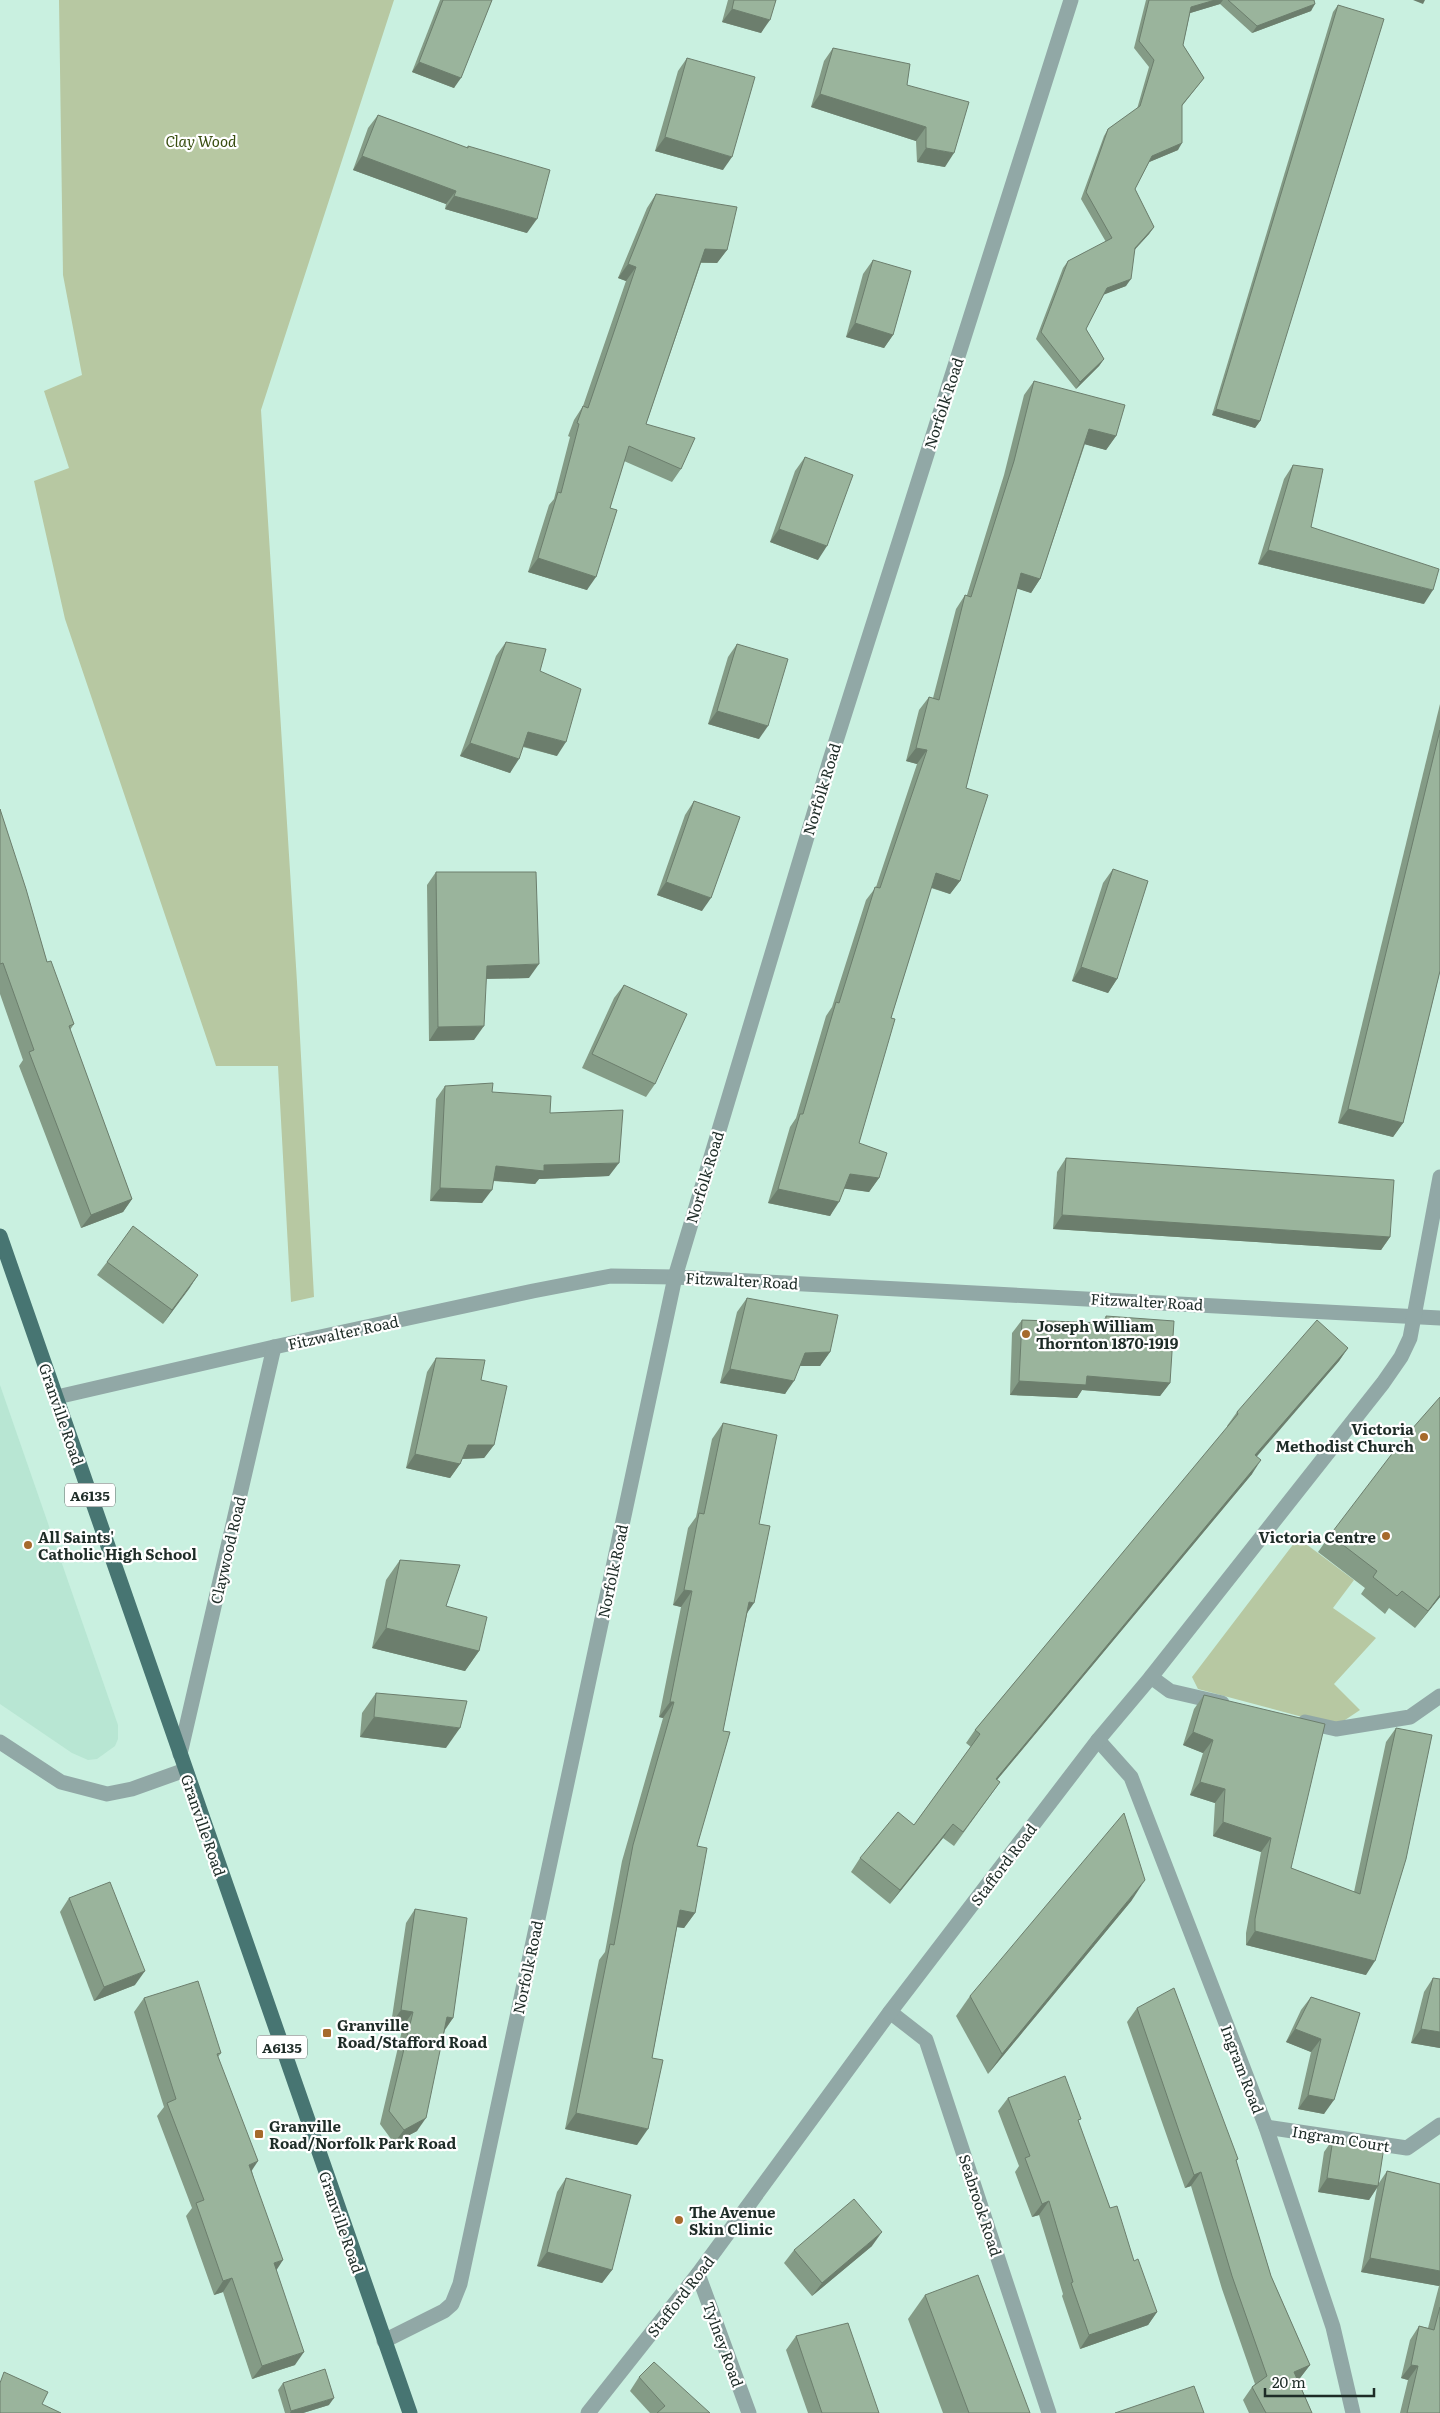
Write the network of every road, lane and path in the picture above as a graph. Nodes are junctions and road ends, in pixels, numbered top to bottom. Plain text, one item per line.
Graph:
1 (1071, 0) edge
2 (1440, 1178) edge
3 (0, 1236) edge
4 (675, 1276) junction
5 (1414, 1315) junction
6 (1440, 1318) edge
7 (274, 1347) junction
8 (57, 1397) junction
9 (1151, 1677) junction
10 (1440, 1696) edge
11 (1235, 1706) edge
12 (1290, 1718) edge
13 (1098, 1740) junction
14 (0, 1742) edge
15 (180, 1754) junction
16 (185, 1770) junction
17 (890, 2012) junction
18 (1440, 2125) edge
19 (1266, 2127) junction
20 (698, 2274) junction
21 (384, 2341) junction
22 (410, 2413) edge
23 (588, 2413) edge
24 (748, 2413) edge
25 (1049, 2413) edge
26 (1352, 2413) edge

1 - 4 street, Norfolk Road
2 - 5 street, Stafford Road
3 - 8 main road, Granville Road / A6135
4 - 5 street, Fitzwalter Road
4 - 7 street, Fitzwalter Road
4 - 21 street, Norfolk Road
5 - 6 street, Fitzwalter Road
5 - 9 street, Stafford Road
7 - 8 street, Fitzwalter Road
7 - 15 street, Claywood Road
8 - 15 main road, Granville Road / A6135
9 - 11 street
9 - 13 street, Stafford Road
10 - 12 street
13 - 17 street, Stafford Road
13 - 19 street, Ingram Road
14 - 16 street
15 - 16 main road, Granville Road / A6135
16 - 21 main road, Granville Road / A6135
17 - 20 street, Stafford Road
17 - 25 street, Seabrook Road
18 - 19 street, Ingram Court
19 - 26 street, Ingram Road
20 - 23 street, Stafford Road
20 - 24 street, Tylney Road
21 - 22 main road, Granville Road / A6135

